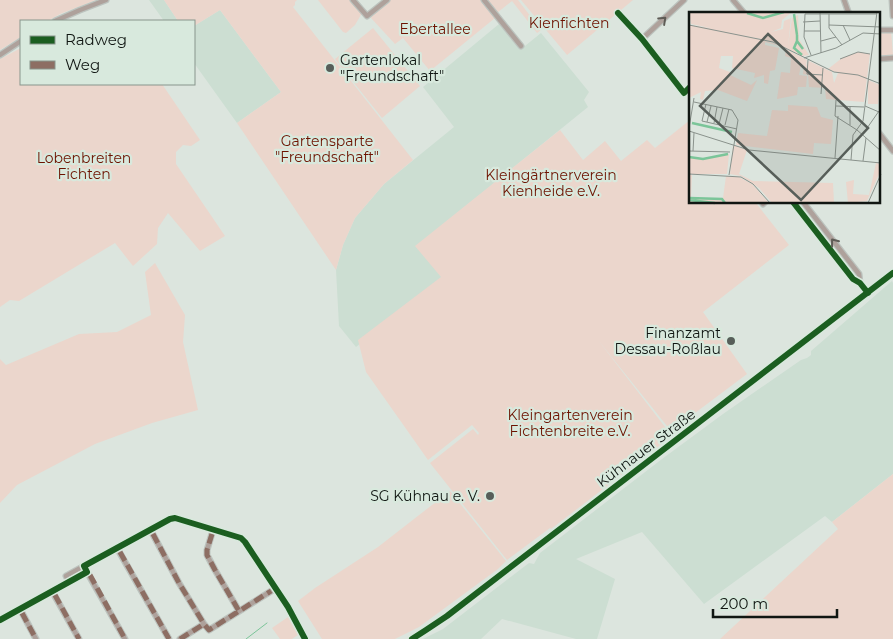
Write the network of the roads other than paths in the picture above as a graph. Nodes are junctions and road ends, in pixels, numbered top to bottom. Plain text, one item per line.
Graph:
1 (106, 0) edge
2 (353, 0) edge
3 (387, 0) edge
4 (484, 0) edge
5 (684, 0) edge
6 (733, 0) edge
7 (844, 0) edge
8 (892, 0) edge
9 (742, 12) edge
10 (848, 12) edge
11 (618, 13) dead end
12 (893, 16) edge
13 (57, 20) edge
14 (880, 30) edge
15 (893, 30) edge
16 (642, 39) junction
17 (20, 43) edge
18 (521, 46) dead end
19 (0, 55) edge
20 (880, 58) edge
21 (893, 58) edge
22 (689, 88) edge
23 (880, 134) edge
24 (893, 151) edge
25 (795, 204) edge
26 (805, 204) edge
27 (893, 274) edge
28 (860, 283) junction
29 (868, 293) junction
30 (150, 530) junction
31 (213, 530) junction
32 (117, 548) junction
33 (84, 566) junction
34 (87, 572) junction
35 (69, 582) junction
36 (276, 588) junction
37 (52, 591) junction
38 (20, 609) junction
39 (239, 611) junction
40 (0, 620) edge
41 (204, 624) junction
42 (36, 639) edge
43 (79, 639) edge
44 (125, 639) edge
45 (168, 639) edge
46 (180, 639) edge
47 (305, 639) edge
48 (412, 639) edge

1 - 13 street
2 - 3 street
4 - 18 street
16 -> 5 street
6 - 9 street
7 - 10 street
8 - 12 street
11 - 16 street
14 - 15 street
16 - 22 street
17 - 19 street
20 - 21 street
23 - 24 street
25 - 28 street
28 -> 26 street
27 - 29 street, Kühnauer Straße
28 - 29 street
29 - 48 street, Kühnauer Straße
30 - 31 street
30 - 32 street
30 - 41 street
31 - 36 street
31 - 39 street
32 - 33 street
32 - 45 street
33 - 34 street
33 - 35 street
34 - 35 street
34 - 44 street
35 - 37 street
36 - 39 street
36 - 47 street
37 - 38 street
37 - 43 street
38 - 40 street
38 - 42 street
39 - 41 street
41 - 46 street

